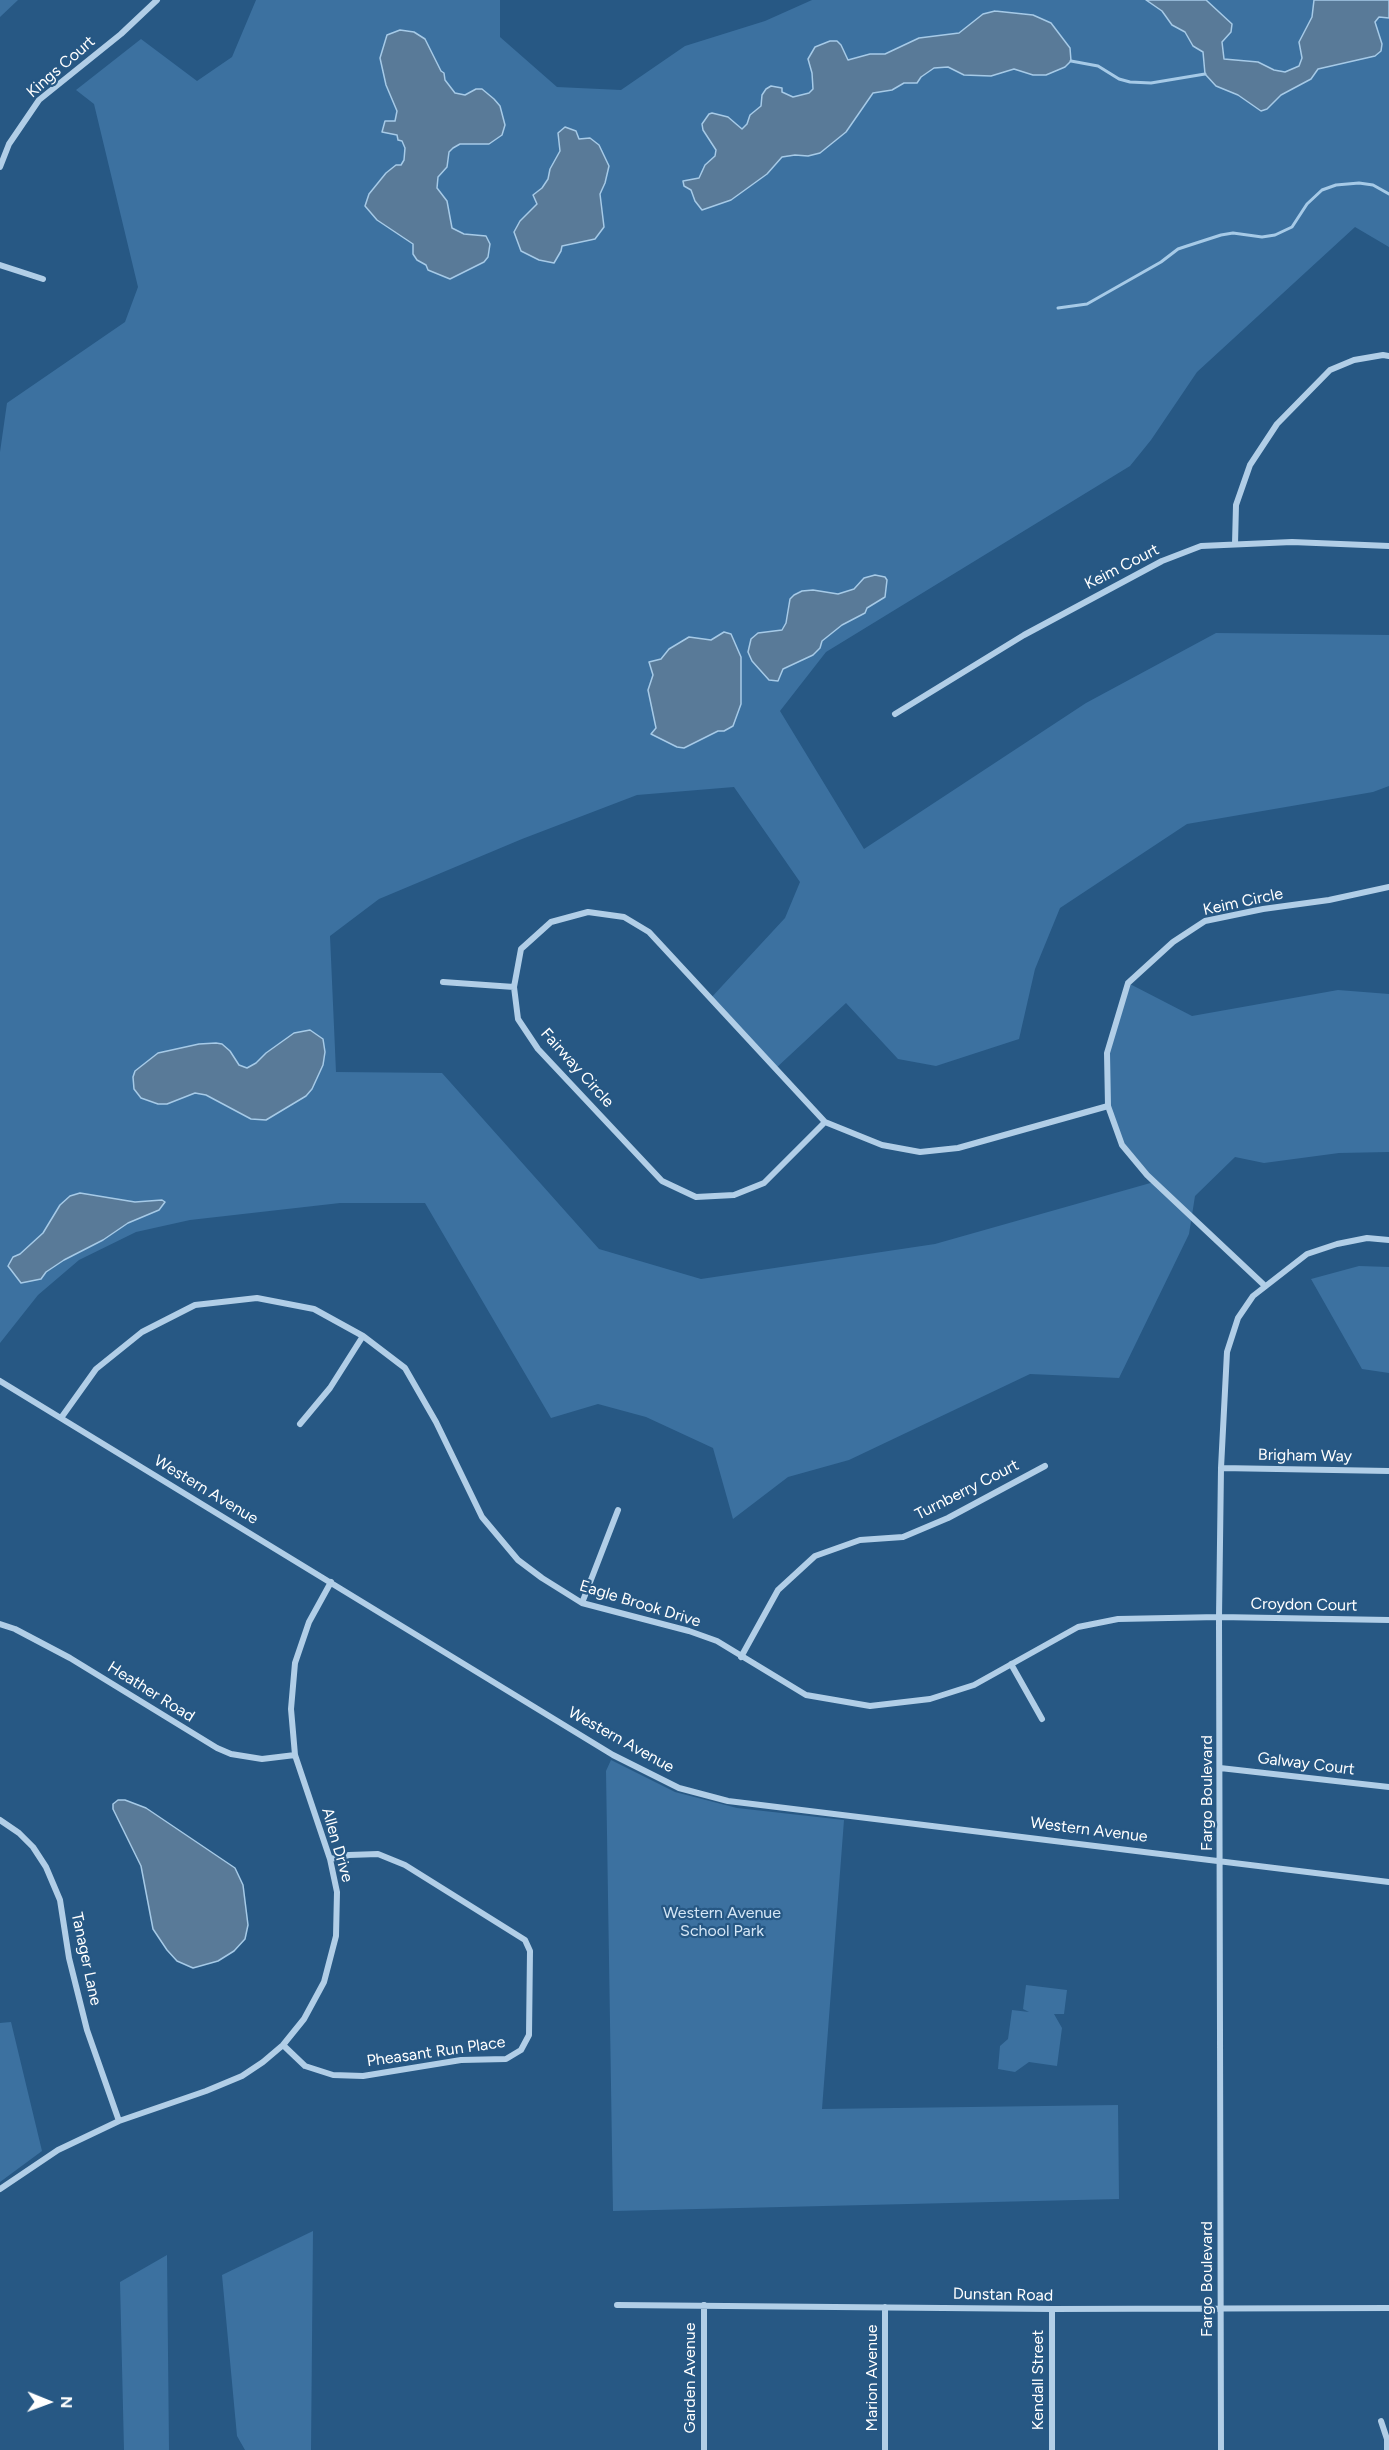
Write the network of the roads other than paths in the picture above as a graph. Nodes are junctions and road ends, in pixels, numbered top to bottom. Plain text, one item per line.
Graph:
1 (157, 0) edge
2 (0, 167) edge
3 (0, 265) edge
4 (43, 279) dead end
5 (1389, 356) edge
6 (1235, 544) junction
7 (1389, 546) edge
8 (895, 714) dead end
9 (1389, 887) edge
10 (443, 982) dead end
11 (514, 987) junction
12 (1108, 1106) junction
13 (825, 1122) junction
14 (1389, 1240) edge
15 (1264, 1285) junction
16 (363, 1336) junction
17 (0, 1381) edge
18 (61, 1418) junction
19 (300, 1424) dead end
20 (1045, 1466) dead end
21 (1221, 1468) junction
22 (1389, 1471) edge
23 (618, 1510) dead end
24 (331, 1582) junction
25 (582, 1603) junction
26 (1219, 1617) junction
27 (1389, 1620) edge
28 (0, 1624) edge
29 (741, 1657) junction
30 (1011, 1664) junction
31 (1042, 1719) dead end
32 (295, 1755) junction
33 (1220, 1768) junction
34 (1389, 1787) edge
35 (0, 1820) edge
36 (330, 1859) junction
37 (1220, 1860) junction
38 (1389, 1882) edge
39 (283, 2045) junction
40 (119, 2121) junction
41 (0, 2189) edge
42 (616, 2305) dead end
43 (704, 2306) junction
44 (885, 2307) junction
45 (1389, 2308) edge
46 (1052, 2310) junction
47 (1220, 2310) junction
48 (1381, 2421) dead end
49 (704, 2450) edge
50 (885, 2450) edge
51 (1052, 2450) edge
52 (1221, 2450) edge
53 (1388, 2450) edge

1 - 2 street, Kings Court
3 - 4 street
5 - 6 street
6 - 7 street, Keim Court
6 - 8 street, Keim Court
9 - 12 street, Keim Circle
10 - 11 street
11 - 13 street, Fairway Circle
11 - 13 street, Fairway Circle
12 - 13 street, Fairway Circle
12 - 15 street, Keim Circle
14 - 15 street, Fargo Boulevard
15 - 21 street, Fargo Boulevard
16 - 18 street, Eagle Brook Drive
16 - 19 street
16 - 25 street, Eagle Brook Drive
17 - 18 street, Western Avenue
18 - 24 street, Western Avenue
20 - 29 street, Turnberry Court
21 - 22 street, Brigham Way
21 - 26 street, Fargo Boulevard
23 - 25 street
24 - 32 street, Allen Drive
24 - 37 street, Western Avenue
25 - 29 street, Eagle Brook Drive
26 - 27 street, Croydon Court
26 - 30 street, Eagle Brook Drive
26 - 33 street, Fargo Boulevard
28 - 32 street, Heather Road
29 - 30 street, Eagle Brook Drive
30 - 31 street
32 - 36 street, Allen Drive
33 - 34 street, Galway Court
33 - 37 street, Fargo Boulevard
35 - 40 street, Tanager Lane
36 - 39 street, Allen Drive
36 - 39 street, Pheasant Run Place
37 - 38 street, Western Avenue
37 - 47 street, Fargo Boulevard
39 - 40 street, Allen Drive
40 - 41 street, Allen Drive
42 - 43 street, Dunstan Road
43 - 44 street, Dunstan Road
43 - 49 street, Garden Avenue
44 - 46 street, Dunstan Road
44 - 50 street, Marion Avenue
45 - 47 street, Dunstan Road
46 - 47 street, Dunstan Road
46 - 51 street, Kendall Street
47 - 52 street, Fargo Boulevard
48 - 53 street

